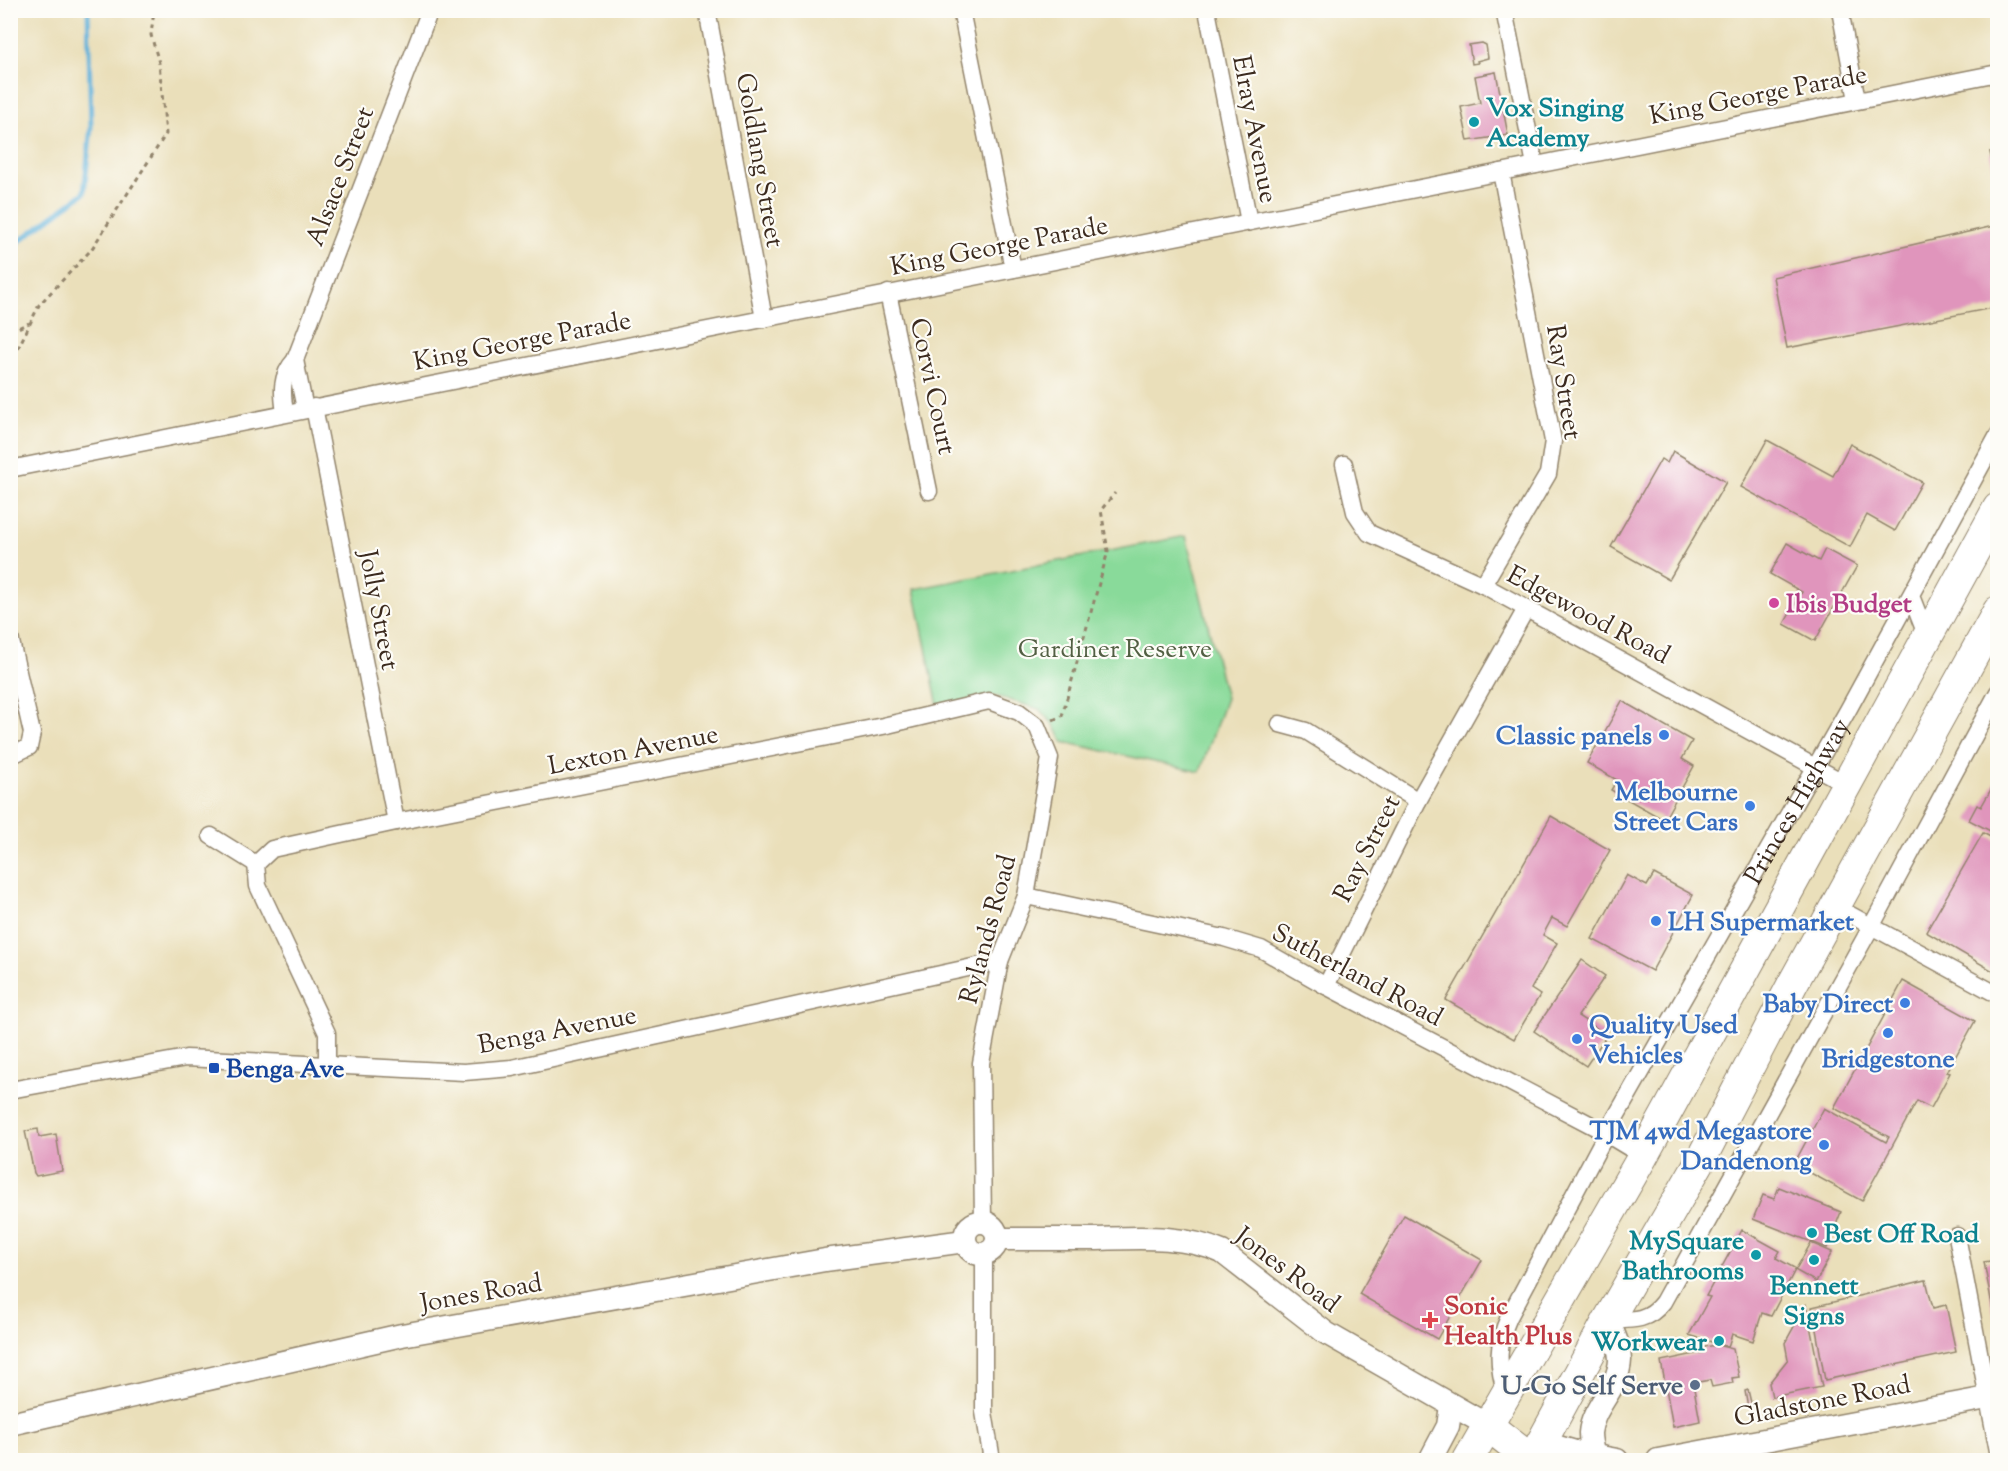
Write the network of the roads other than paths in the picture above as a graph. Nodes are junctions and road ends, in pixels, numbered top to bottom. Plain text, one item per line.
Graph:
1 (430, 10) edge
2 (707, 10) edge
3 (961, 10) edge
4 (1207, 10) edge
5 (1504, 10) edge
6 (1840, 10) edge
7 (1998, 73) edge
8 (1857, 100) junction
9 (1535, 165) junction
10 (1501, 172) junction
11 (1249, 222) junction
12 (1012, 269) junction
13 (888, 293) junction
14 (764, 319) junction
15 (295, 360) junction
16 (309, 408) junction
17 (285, 413) junction
18 (1998, 435) edge
19 (1344, 464) dead end
20 (10, 469) edge
21 (929, 491) dead end
22 (1998, 508) edge
23 (1483, 585) junction
24 (1911, 596) junction
25 (1526, 609) junction
26 (1998, 611) edge
27 (10, 637) edge
28 (1927, 638) junction
29 (1998, 692) edge
30 (1280, 724) dead end
31 (10, 756) edge
32 (1050, 758) joint
33 (1815, 766) junction
34 (1846, 784) junction
35 (1418, 801) junction
36 (396, 822) junction
37 (212, 836) dead end
38 (256, 864) junction
39 (1026, 896) junction
40 (1836, 907) junction
41 (1871, 927) junction
42 (1000, 961) junction
43 (1326, 986) junction
44 (1998, 995) edge
45 (327, 1066) junction
46 (10, 1090) edge
47 (1606, 1134) junction
48 (1643, 1156) junction
49 (1957, 1236) dead end
50 (982, 1239) junction
51 (1608, 1320) junction
52 (1506, 1394) junction
53 (1992, 1397) edge
54 (1451, 1406) junction
55 (10, 1424) edge
56 (1487, 1425) junction
57 (1998, 1451) edge
58 (1534, 1456) edge
59 (1594, 1456) junction
60 (992, 1461) edge
61 (1430, 1461) edge
62 (1468, 1461) edge
63 (1617, 1461) edge
64 (1658, 1461) edge

1 - 15 street, Alsace Street
2 - 14 street, Goldlang Street
3 - 12 street
4 - 11 street, Elray Avenue
5 - 9 street
6 - 8 street
7 - 8 street, King George Parade
8 - 9 street, King George Parade
9 - 10 street, King George Parade
10 - 11 street, King George Parade
10 - 23 street, Ray Street
11 - 12 street, King George Parade
12 - 13 street, King George Parade
13 - 14 street, King George Parade
13 - 21 street, Corvi Court
14 - 16 street, King George Parade
15 - 16 street
15 - 17 street, Alsace Street
16 - 17 street, King George Parade
16 - 36 street, Jolly Street
17 - 20 street, King George Parade
18 - 24 street, Princes Highway
19 - 23 street, Edgewood Road
22 - 28 highway, Princes Highway
23 - 25 street, Edgewood Road
24 - 28 street
24 - 33 street, Princes Highway
25 - 33 street, Edgewood Road
25 - 35 street, Ray Street
26 - 40 highway
27 - 31 street
28 - 34 highway, Princes Highway
29 - 41 street
30 - 35 street
32 - 36 street, Lexton Avenue
32 - 39 street, Rylands Road
33 - 34 street, Edgewood Road
33 - 47 street, Princes Highway
34 - 48 highway, Princes Highway
35 - 43 street, Ray Street
36 - 38 street, Lexton Avenue
37 - 38 street
38 - 45 street
39 - 42 street, Rylands Road
39 - 43 street, Sutherland Road
40 - 41 street
40 - 51 highway
41 - 44 street
41 - 51 street
42 - 45 street, Benga Avenue
42 - 50 street, Rylands Road
43 - 47 street, Sutherland Road
45 - 46 street, Benga Avenue
47 - 48 street, Sutherland Road
47 - 52 street, Princes Highway
48 - 52 highway, Princes Highway
49 - 53 street
50 - 54 main road, Jones Road
50 - 55 main road, Jones Road
50 - 60 street, Rylands Road
51 - 58 highway
51 - 59 main road
52 - 56 highway, Princes Highway
53 - 57 street
53 - 64 main road, Gladstone Road
54 - 56 main road, Jones Road
54 - 61 main road
56 - 58 highway
56 - 62 highway, Princes Highway
58 - 59 main road
59 - 63 main road

